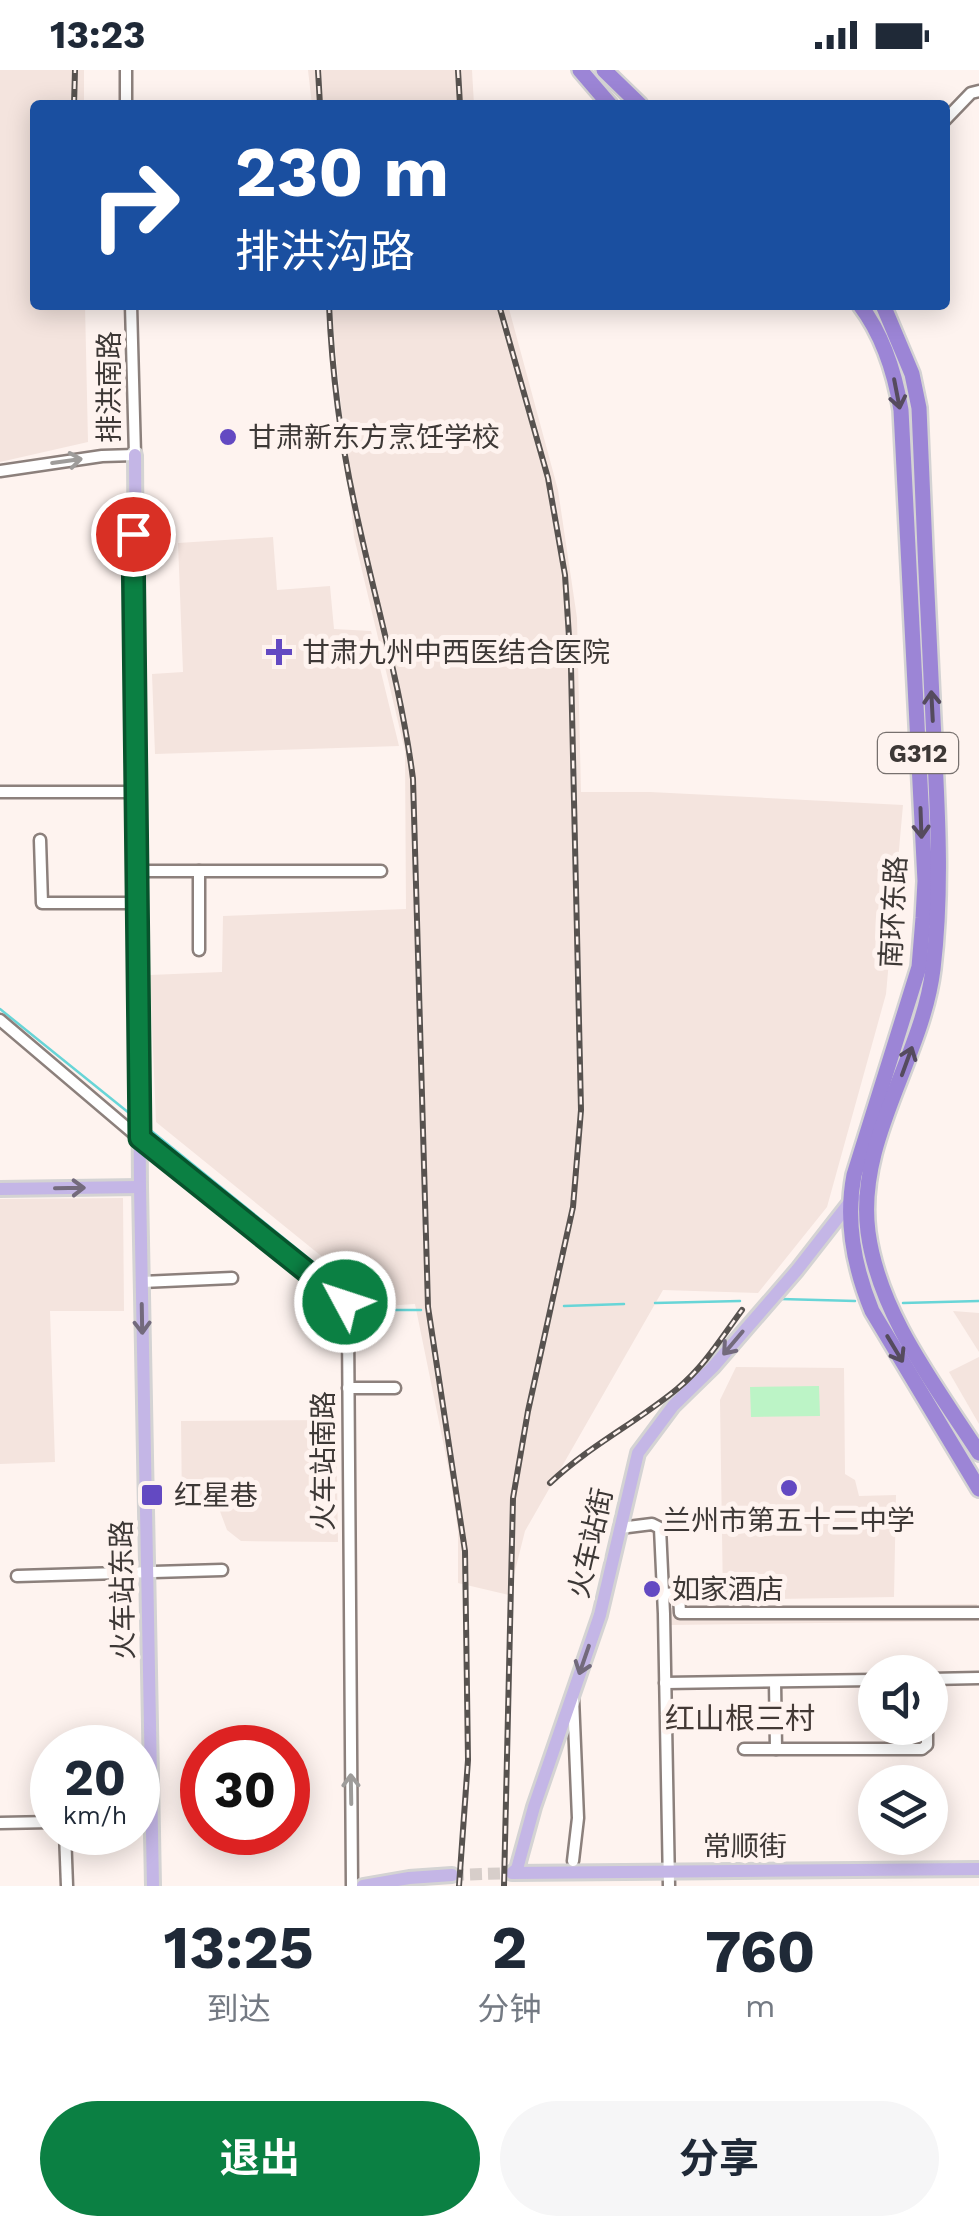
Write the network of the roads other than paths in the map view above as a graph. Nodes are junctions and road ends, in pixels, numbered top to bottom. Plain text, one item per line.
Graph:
1 (126, 70) edge
2 (580, 70) edge
3 (604, 70) edge
4 (979, 91) edge
5 (126, 100) edge
6 (606, 100) edge
7 (635, 100) edge
8 (950, 115) edge
9 (131, 310) edge
10 (863, 310) edge
11 (885, 310) edge
12 (135, 455) junction
13 (0, 471) edge
14 (0, 792) edge
15 (137, 792) junction
16 (40, 840) dead end
17 (199, 871) junction
18 (381, 871) dead end
19 (138, 872) junction
20 (138, 903) junction
21 (200, 950) dead end
22 (0, 1020) edge
23 (139, 1135) junction
24 (140, 1187) junction
25 (867, 1188) junction
26 (0, 1189) edge
27 (849, 1200) junction
28 (232, 1278) dead end
29 (142, 1282) junction
30 (348, 1388) junction
31 (395, 1388) dead end
32 (979, 1453) edge
33 (979, 1489) edge
34 (620, 1528) junction
35 (222, 1570) dead end
36 (147, 1572) junction
37 (17, 1576) dead end
38 (663, 1594) junction
39 (979, 1612) edge
40 (979, 1678) edge
41 (948, 1679) edge
42 (858, 1680) edge
43 (776, 1682) junction
44 (665, 1683) junction
45 (573, 1692) junction
46 (145, 1725) edge
47 (927, 1745) edge
48 (744, 1749) dead end
49 (776, 1749) junction
50 (30, 1822) edge
51 (0, 1823) edge
52 (66, 1855) edge
53 (149, 1855) edge
54 (573, 1861) dead end
55 (979, 1869) edge
56 (512, 1872) joint
57 (452, 1876) tunnel mouth
58 (669, 1879) edge
59 (67, 1886) edge
60 (153, 1886) edge
61 (352, 1886) edge
62 (363, 1886) edge

1 - 5 street
2 - 6 highway
3 - 7 highway
4 - 8 street
9 - 12 street, 排洪南路
10 -> 27 highway, 南环东路 / G312
25 -> 11 highway, 南环东路 / G312
13 -> 12 street, 排洪南路
12 - 15 main road, 火车站东路
14 - 15 street
15 - 19 main road, 火车站东路
16 - 20 street
17 - 18 street
17 - 19 street
17 - 21 street
19 - 20 main road, 火车站东路
20 - 23 main road, 火车站东路
22 - 23 street, 火车站南路
23 - 24 main road, 火车站东路
23 - 30 street, 火车站南路
26 -> 24 main road
24 - 29 main road, 火车站东路
25 - 27 main road, 火车站街
25 - 32 highway, 南环东路 / G312
27 -> 33 highway, 南环东路 / G312
27 -> 34 main road, 火车站街
28 - 29 street
29 -> 36 main road, 火车站东路
30 - 31 street
61 -> 30 street, 火车站南路
34 - 38 street
34 -> 45 main road, 火车站街
35 - 36 street
36 - 37 street
36 - 46 main road, 火车站东路
38 - 39 street
38 - 44 street
40 - 41 street
42 - 43 street
43 - 44 street
43 - 49 street
44 - 58 street
45 - 54 street
45 - 56 main road, 火车站街
47 - 49 street
48 - 49 street
50 - 51 street
52 - 59 street
53 - 60 main road, 火车站东路
55 - 58 main road, 常顺街
56 - 58 main road, 常顺街
57 - 62 main road

